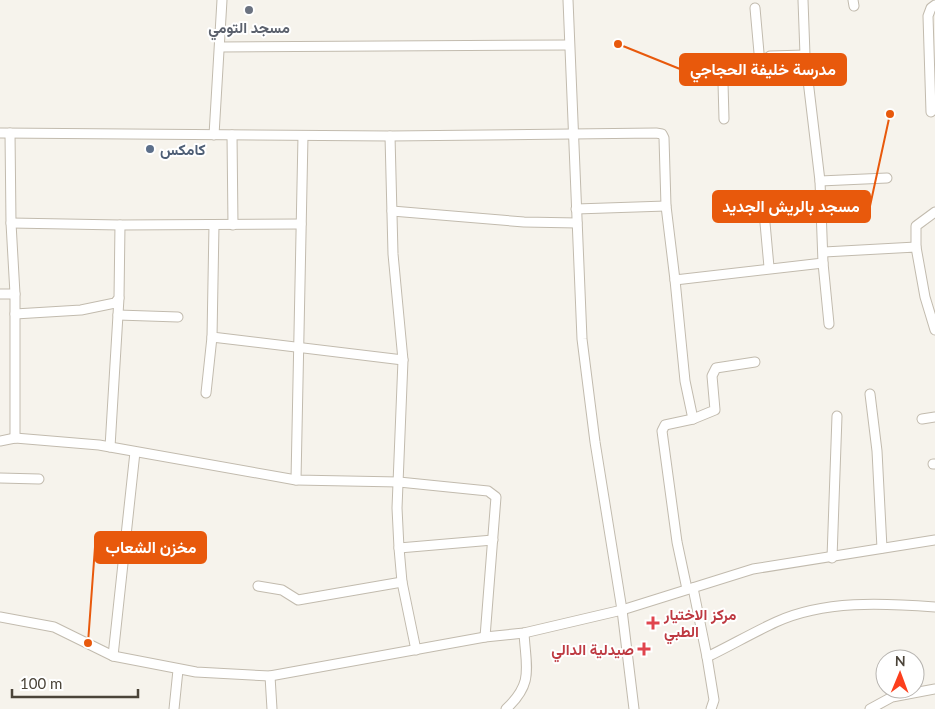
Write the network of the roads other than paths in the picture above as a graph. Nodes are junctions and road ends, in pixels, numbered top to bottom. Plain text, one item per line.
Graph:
1 (222, 0) edge
2 (568, 0) edge
3 (803, 0) edge
4 (935, 5) edge
5 (756, 8) dead end
6 (569, 45) junction
7 (220, 47) junction
8 (805, 55) junction
9 (760, 64) junction
10 (933, 76) edge
11 (931, 112) dead end
12 (724, 119) dead end
13 (0, 133) edge
14 (10, 133) junction
15 (214, 135) junction
16 (232, 135) junction
17 (572, 135) junction
18 (303, 136) junction
19 (390, 136) junction
20 (887, 178) dead end
21 (820, 182) junction
22 (666, 206) junction
23 (576, 209) junction
24 (392, 211) junction
25 (764, 212) dead end
26 (935, 212) edge
27 (11, 223) junction
28 (577, 223) junction
29 (301, 224) junction
30 (120, 225) junction
31 (214, 225) junction
32 (233, 225) junction
33 (916, 247) junction
34 (824, 252) junction
35 (823, 262) junction
36 (770, 267) junction
37 (675, 280) junction
38 (0, 294) edge
39 (15, 294) junction
40 (119, 298) junction
41 (15, 314) junction
42 (118, 315) junction
43 (178, 317) dead end
44 (829, 324) dead end
45 (935, 330) edge
46 (212, 337) junction
47 (298, 346) junction
48 (403, 360) junction
49 (755, 362) dead end
50 (206, 393) dead end
51 (870, 394) dead end
52 (837, 416) dead end
53 (935, 417) edge
54 (922, 418) dead end
55 (693, 419) junction
56 (14, 438) junction
57 (0, 441) edge
58 (110, 447) junction
59 (135, 452) junction
60 (0, 478) edge
61 (39, 479) dead end
62 (296, 480) junction
63 (399, 482) junction
64 (493, 540) junction
65 (935, 540) edge
66 (398, 548) junction
67 (882, 548) junction
68 (832, 558) junction
69 (402, 582) junction
70 (258, 586) dead end
71 (690, 588) junction
72 (935, 608) edge
73 (622, 610) junction
74 (0, 617) edge
75 (524, 633) junction
76 (485, 637) junction
77 (416, 650) junction
78 (113, 656) junction
79 (707, 657) junction
80 (178, 670) junction
81 (270, 676) junction
82 (935, 689) edge
83 (174, 709) edge
84 (272, 709) edge
85 (506, 709) edge
86 (634, 709) edge
87 (711, 709) edge
88 (870, 709) edge

1 - 7 street
2 - 6 street
3 - 8 street
4 - 10 street
5 - 9 street
6 - 7 street
6 - 17 street
7 - 15 street
8 - 9 street
8 - 21 street
9 - 12 street
10 - 11 street
13 - 14 street
14 - 15 street
14 - 27 street
15 - 16 street
16 - 18 street
16 - 32 street
17 - 19 street
17 - 22 street
17 - 23 street
18 - 19 street
18 - 29 street
19 - 24 street
20 - 21 street
21 - 34 street
22 - 23 street
22 - 37 street
23 - 28 street
24 - 28 street
24 - 48 street
25 - 36 street
26 - 33 street
27 - 30 street
27 - 39 street
28 - 73 street
29 - 32 street
29 - 47 street
30 - 31 street
30 - 40 street
31 - 32 street
31 - 46 street
33 - 34 street
33 - 45 street
34 - 35 street
35 - 36 street
35 - 44 street
36 - 37 street
37 - 55 street
38 - 39 street
39 - 41 street
40 - 41 street
40 - 42 street
41 - 56 street
42 - 43 street
42 - 58 street
46 - 47 street
46 - 50 street
47 - 48 street
47 - 62 street
48 - 63 street
49 - 55 street
51 - 67 street
52 - 68 street
53 - 54 street
55 - 71 street
56 - 57 street
56 - 58 street
58 - 59 street
59 - 62 street
59 - 78 street
60 - 61 street
62 - 63 street
63 - 64 street
63 - 66 street
64 - 66 street
64 - 76 street
65 - 67 street
66 - 69 street
67 - 68 street
68 - 71 street
69 - 70 street
69 - 77 street
71 - 73 street
71 - 79 street
72 - 79 street
73 - 75 street
73 - 86 street
74 - 78 street
75 - 76 street
75 - 85 street
76 - 77 street
77 - 81 street
78 - 80 street
79 - 87 street
80 - 81 street
80 - 83 street
81 - 84 street
82 - 88 street

